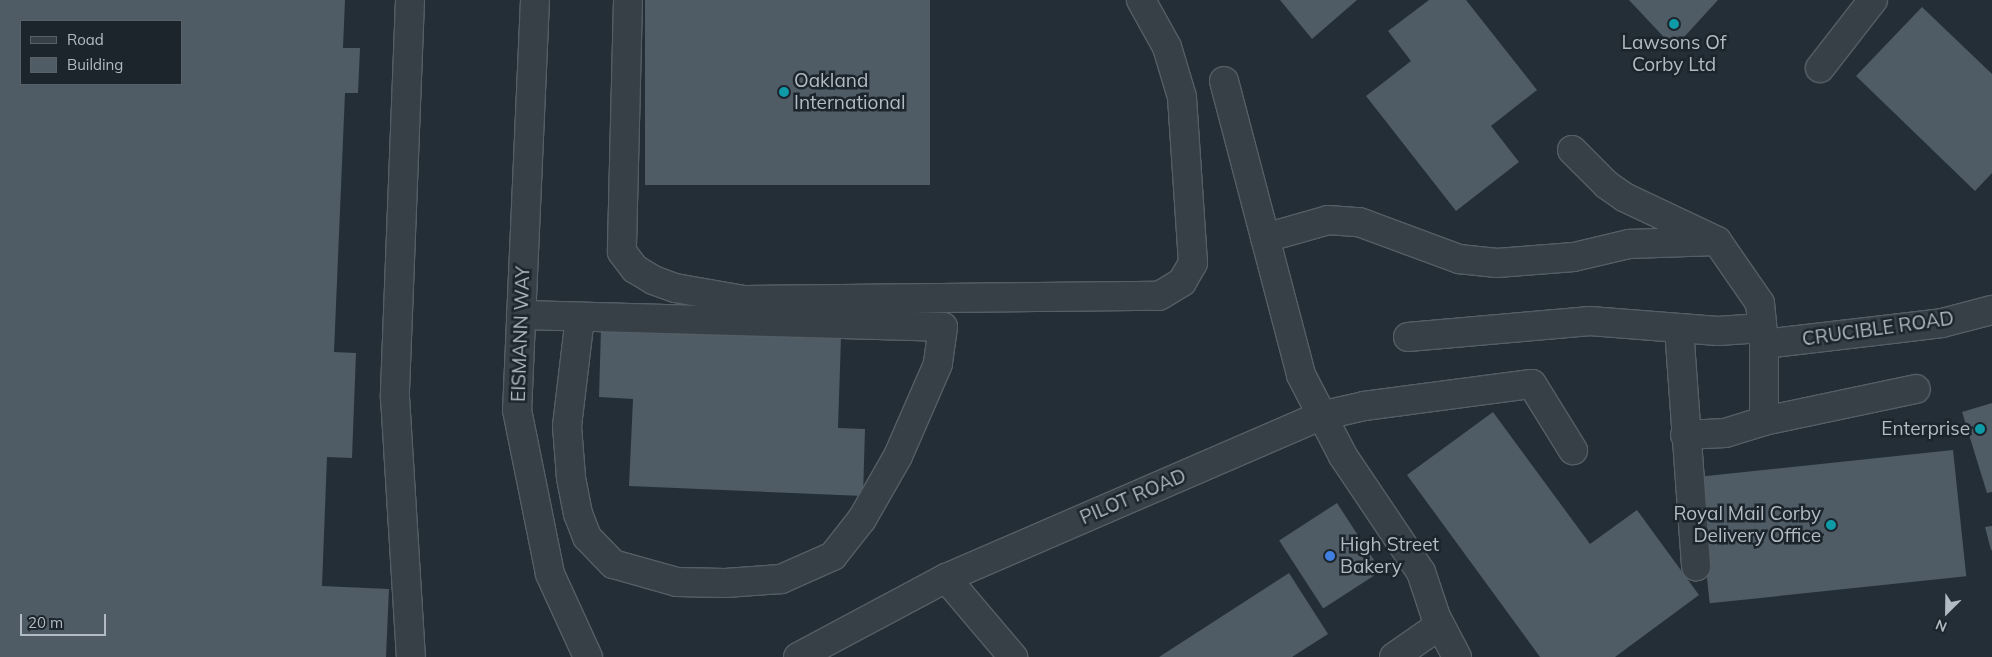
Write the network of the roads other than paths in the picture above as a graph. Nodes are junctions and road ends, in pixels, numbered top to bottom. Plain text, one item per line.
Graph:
1 (410, 0) edge
2 (535, 0) edge
3 (628, 0) edge
4 (1141, 0) edge
5 (1873, 0) edge
6 (1820, 68) dead end
7 (1224, 81) dead end
8 (1572, 150) dead end
9 (1265, 238) junction
10 (1717, 241) junction
11 (1992, 310) edge
12 (521, 315) junction
13 (580, 317) junction
14 (1762, 325) junction
15 (1678, 328) junction
16 (1408, 337) dead end
17 (1916, 389) dead end
18 (1320, 416) junction
19 (1764, 421) junction
20 (1685, 435) junction
21 (1573, 450) dead end
22 (1696, 566) dead end
23 (946, 578) junction
24 (1440, 625) junction
25 (411, 657) edge
26 (588, 657) edge
27 (798, 657) edge
28 (1013, 657) edge
29 (1394, 657) edge
30 (1457, 657) edge

1 - 25 street
2 - 12 street, EISMANN WAY
3 - 4 street
5 - 6 street
7 - 9 street
8 - 10 street
9 - 10 street
9 - 18 street
10 - 14 street
11 - 14 street, CRUCIBLE ROAD
12 - 13 street
12 - 26 street, EISMANN WAY
13 - 13 street
14 - 15 street, CRUCIBLE ROAD
14 - 19 street
15 - 16 street, CRUCIBLE ROAD
15 - 20 street
17 - 19 street
18 - 21 street, PILOT ROAD
18 - 23 street, PILOT ROAD
18 - 24 street
19 - 20 street
20 - 22 street
23 - 27 street, PILOT ROAD
23 - 28 street
24 - 29 street
24 - 30 street

